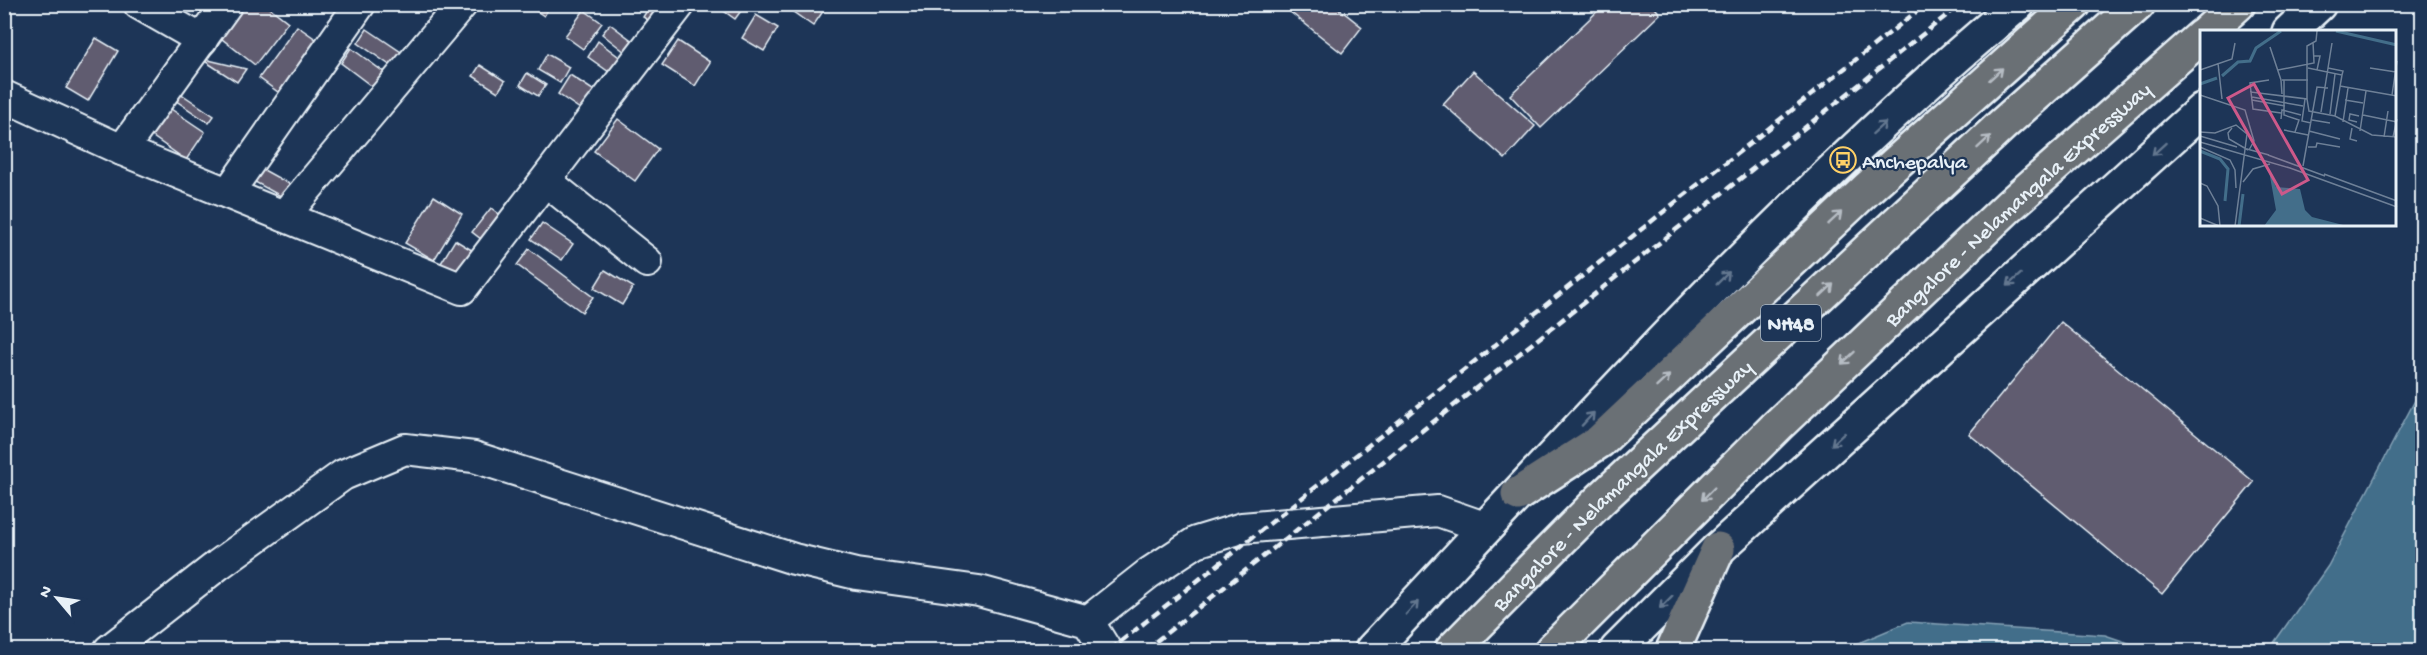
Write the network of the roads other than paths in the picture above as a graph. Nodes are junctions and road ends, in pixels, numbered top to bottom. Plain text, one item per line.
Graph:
1 (139, 4) edge
2 (227, 4) edge
3 (360, 4) edge
4 (462, 4) edge
5 (680, 4) edge
6 (2018, 4) edge
7 (2074, 4) edge
8 (2138, 4) edge
9 (2238, 4) edge
10 (2319, 4) edge
11 (2209, 30) edge
12 (2291, 30) edge
13 (2200, 38) edge
14 (202, 40) junction
15 (4, 96) edge
16 (2200, 112) edge
17 (122, 150) junction
18 (546, 181) junction
19 (228, 193) junction
20 (284, 216) junction
21 (647, 262) dead end
22 (1518, 494) junction
23 (1487, 528) junction
24 (1718, 549) junction
25 (1088, 621) junction
26 (109, 651) edge
27 (1106, 651) edge
28 (1372, 651) edge
29 (1452, 651) edge
30 (1552, 651) edge
31 (1617, 651) edge
32 (1673, 651) edge

1 - 14 street
2 - 14 street
3 - 19 street
4 - 20 street
5 - 18 street
22 -> 6 street
22 -> 7 highway
29 -> 8 highway, Bangalore - Nelamangala Expressway / NH48
9 - 11 highway
10 - 12 street
13 -> 30 highway, Bangalore - Nelamangala Expressway / NH48
14 - 17 street
15 - 17 street
16 -> 24 street
17 - 19 street
18 - 20 street
18 - 21 street
19 - 20 street
22 - 23 street
23 - 25 street
28 -> 23 street
24 -> 31 street
24 - 32 highway
25 - 26 street
25 - 27 street

